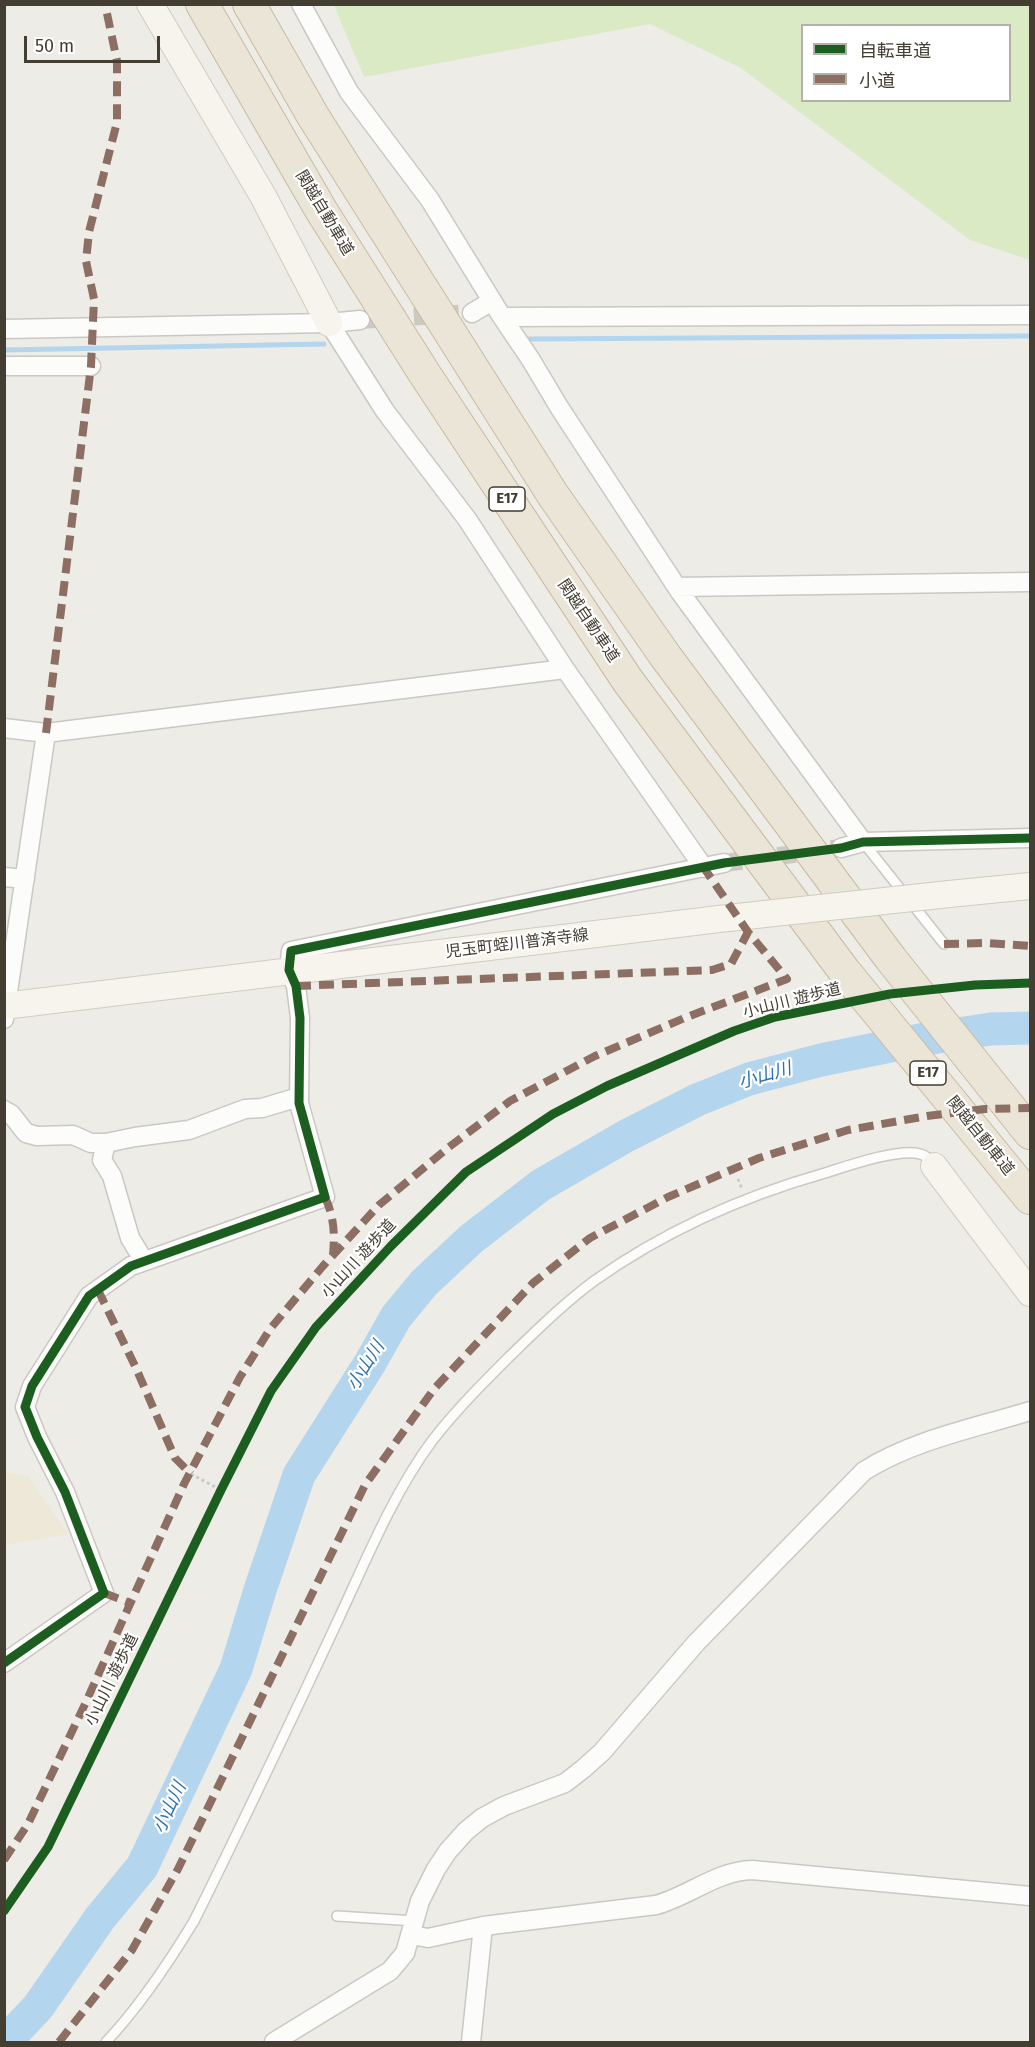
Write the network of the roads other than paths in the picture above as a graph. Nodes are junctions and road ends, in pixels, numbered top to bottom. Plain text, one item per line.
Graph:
1 (150, 4) edge
2 (202, 4) edge
3 (249, 4) edge
4 (301, 4) edge
5 (492, 301) junction
6 (472, 313) tunnel mouth
7 (1030, 315) edge
8 (501, 317) junction
9 (360, 320) tunnel mouth
10 (329, 323) junction
11 (4, 329) edge
12 (4, 366) edge
13 (91, 366) dead end
14 (1030, 582) edge
15 (677, 587) junction
16 (565, 669) junction
17 (4, 728) edge
18 (46, 733) junction
19 (1030, 838) edge
20 (863, 842) junction
21 (841, 848) tunnel mouth
22 (724, 863) tunnel mouth
23 (704, 868) junction
24 (4, 877) edge
25 (25, 879) junction
26 (1030, 886) edge
27 (944, 944) dead end
28 (289, 970) junction
29 (5, 1011) edge
30 (299, 1097) junction
31 (4, 1110) edge
32 (1030, 1133) edge
33 (106, 1143) junction
34 (934, 1166) joint
35 (1021, 1186) edge
36 (144, 1261) junction
37 (1030, 1293) edge
38 (1030, 1411) edge
39 (4, 1663) edge
40 (1030, 1896) edge
41 (337, 1916) dead end
42 (483, 1926) junction
43 (413, 1928) junction
44 (106, 2043) edge
45 (274, 2043) edge
46 (471, 2043) edge

1 - 10 main road
2 - 35 highway, 関越自動車道 / E17
3 - 32 highway, E17
4 - 5 street
5 - 6 street
5 - 8 street
7 - 8 street
8 - 15 street
9 - 10 street
10 - 11 street
10 - 16 street
12 - 13 street
14 - 15 street
15 - 20 street
16 - 18 street
16 - 23 street
17 - 18 street
18 - 25 street
19 - 20 street
20 - 21 street
20 - 27 lane
22 - 23 street
23 - 28 street
24 - 25 street
25 - 29 street
26 - 28 main road, 児玉町蛭川普済寺線, bridge
28 - 29 main road, 児玉町蛭川普済寺線
28 - 30 street
30 - 33 street
30 - 36 street
31 - 33 street
33 - 36 street
34 - 37 main road
34 - 44 lane
36 - 39 street
38 - 43 street
40 - 42 street
41 - 43 lane
42 - 43 street
42 - 46 street
43 - 45 street

